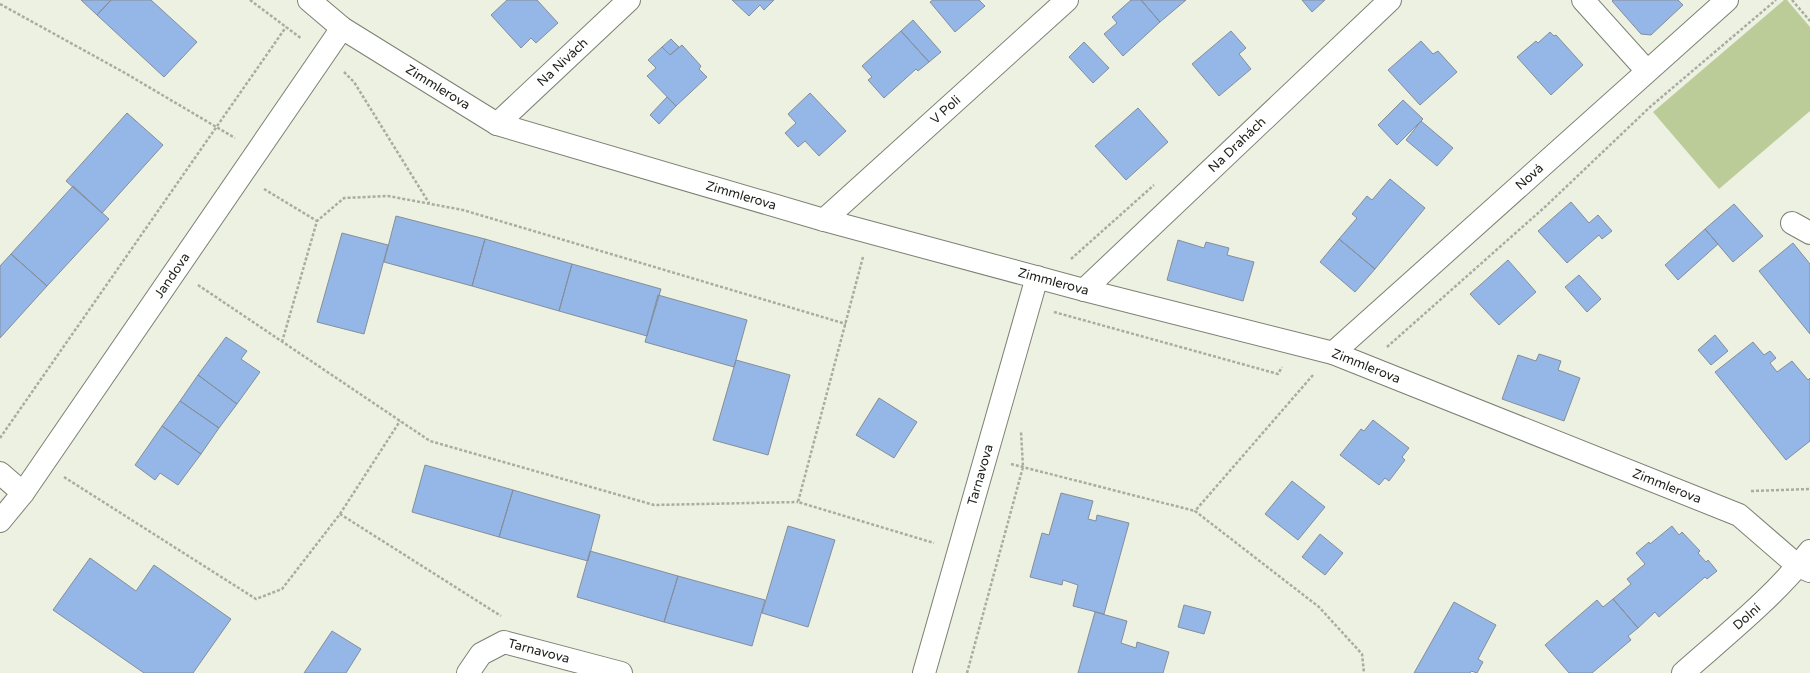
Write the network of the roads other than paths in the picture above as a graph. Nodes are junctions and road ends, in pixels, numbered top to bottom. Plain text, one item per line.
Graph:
1 (309, 0) edge
2 (629, 0) edge
3 (1067, 0) edge
4 (1390, 0) edge
5 (1584, 0) edge
6 (1727, 0) edge
7 (342, 28) junction
8 (1647, 71) junction
9 (497, 124) junction
10 (824, 220) junction
11 (1037, 277) junction
12 (1084, 290) junction
13 (1332, 353) junction
14 (0, 473) edge
15 (23, 493) junction
16 (0, 521) edge
17 (1806, 563) edge
18 (468, 673) edge
19 (621, 673) edge
20 (924, 673) edge
21 (1683, 673) edge

1 - 7 street, Zimmlerova
2 - 9 street, Na Nivách
3 - 10 street, V Poli
4 - 12 street, Na Drahách
5 - 8 street
6 - 8 street, Nová
7 - 9 street, Zimmlerova
7 - 15 street, Jandova
8 - 13 street, Nová
9 - 10 street, Zimmlerova
10 - 11 street, Zimmlerova
11 - 12 street, Zimmlerova
11 - 20 street, Tarnavova
12 - 13 street, Zimmlerova
13 - 17 street, Zimmlerova
14 - 15 street
15 - 16 street, Jandova
17 - 21 street, Dolní
18 - 19 street, Tarnavova

